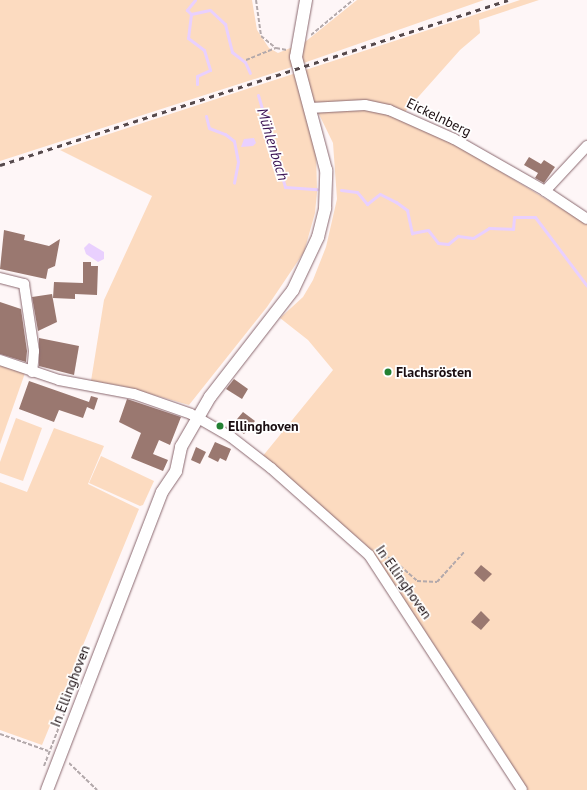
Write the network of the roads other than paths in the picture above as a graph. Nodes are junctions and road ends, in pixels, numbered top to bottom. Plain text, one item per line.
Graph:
1 (306, 0) edge
2 (310, 108) junction
3 (587, 146) edge
4 (544, 191) junction
5 (587, 219) edge
6 (0, 278) edge
7 (0, 360) edge
8 (32, 372) junction
9 (197, 418) junction
10 (47, 790) edge
11 (522, 790) edge

1 - 2 street
2 - 4 street, Eickelnberg
2 - 9 street, In Ellinghoven
3 - 4 street
4 - 5 street, Eickelnberg
6 - 8 street
7 - 8 street, In Ellinghoven
8 - 9 street, In Ellinghoven
9 - 10 street, In Ellinghoven
9 - 11 street, In Ellinghoven

